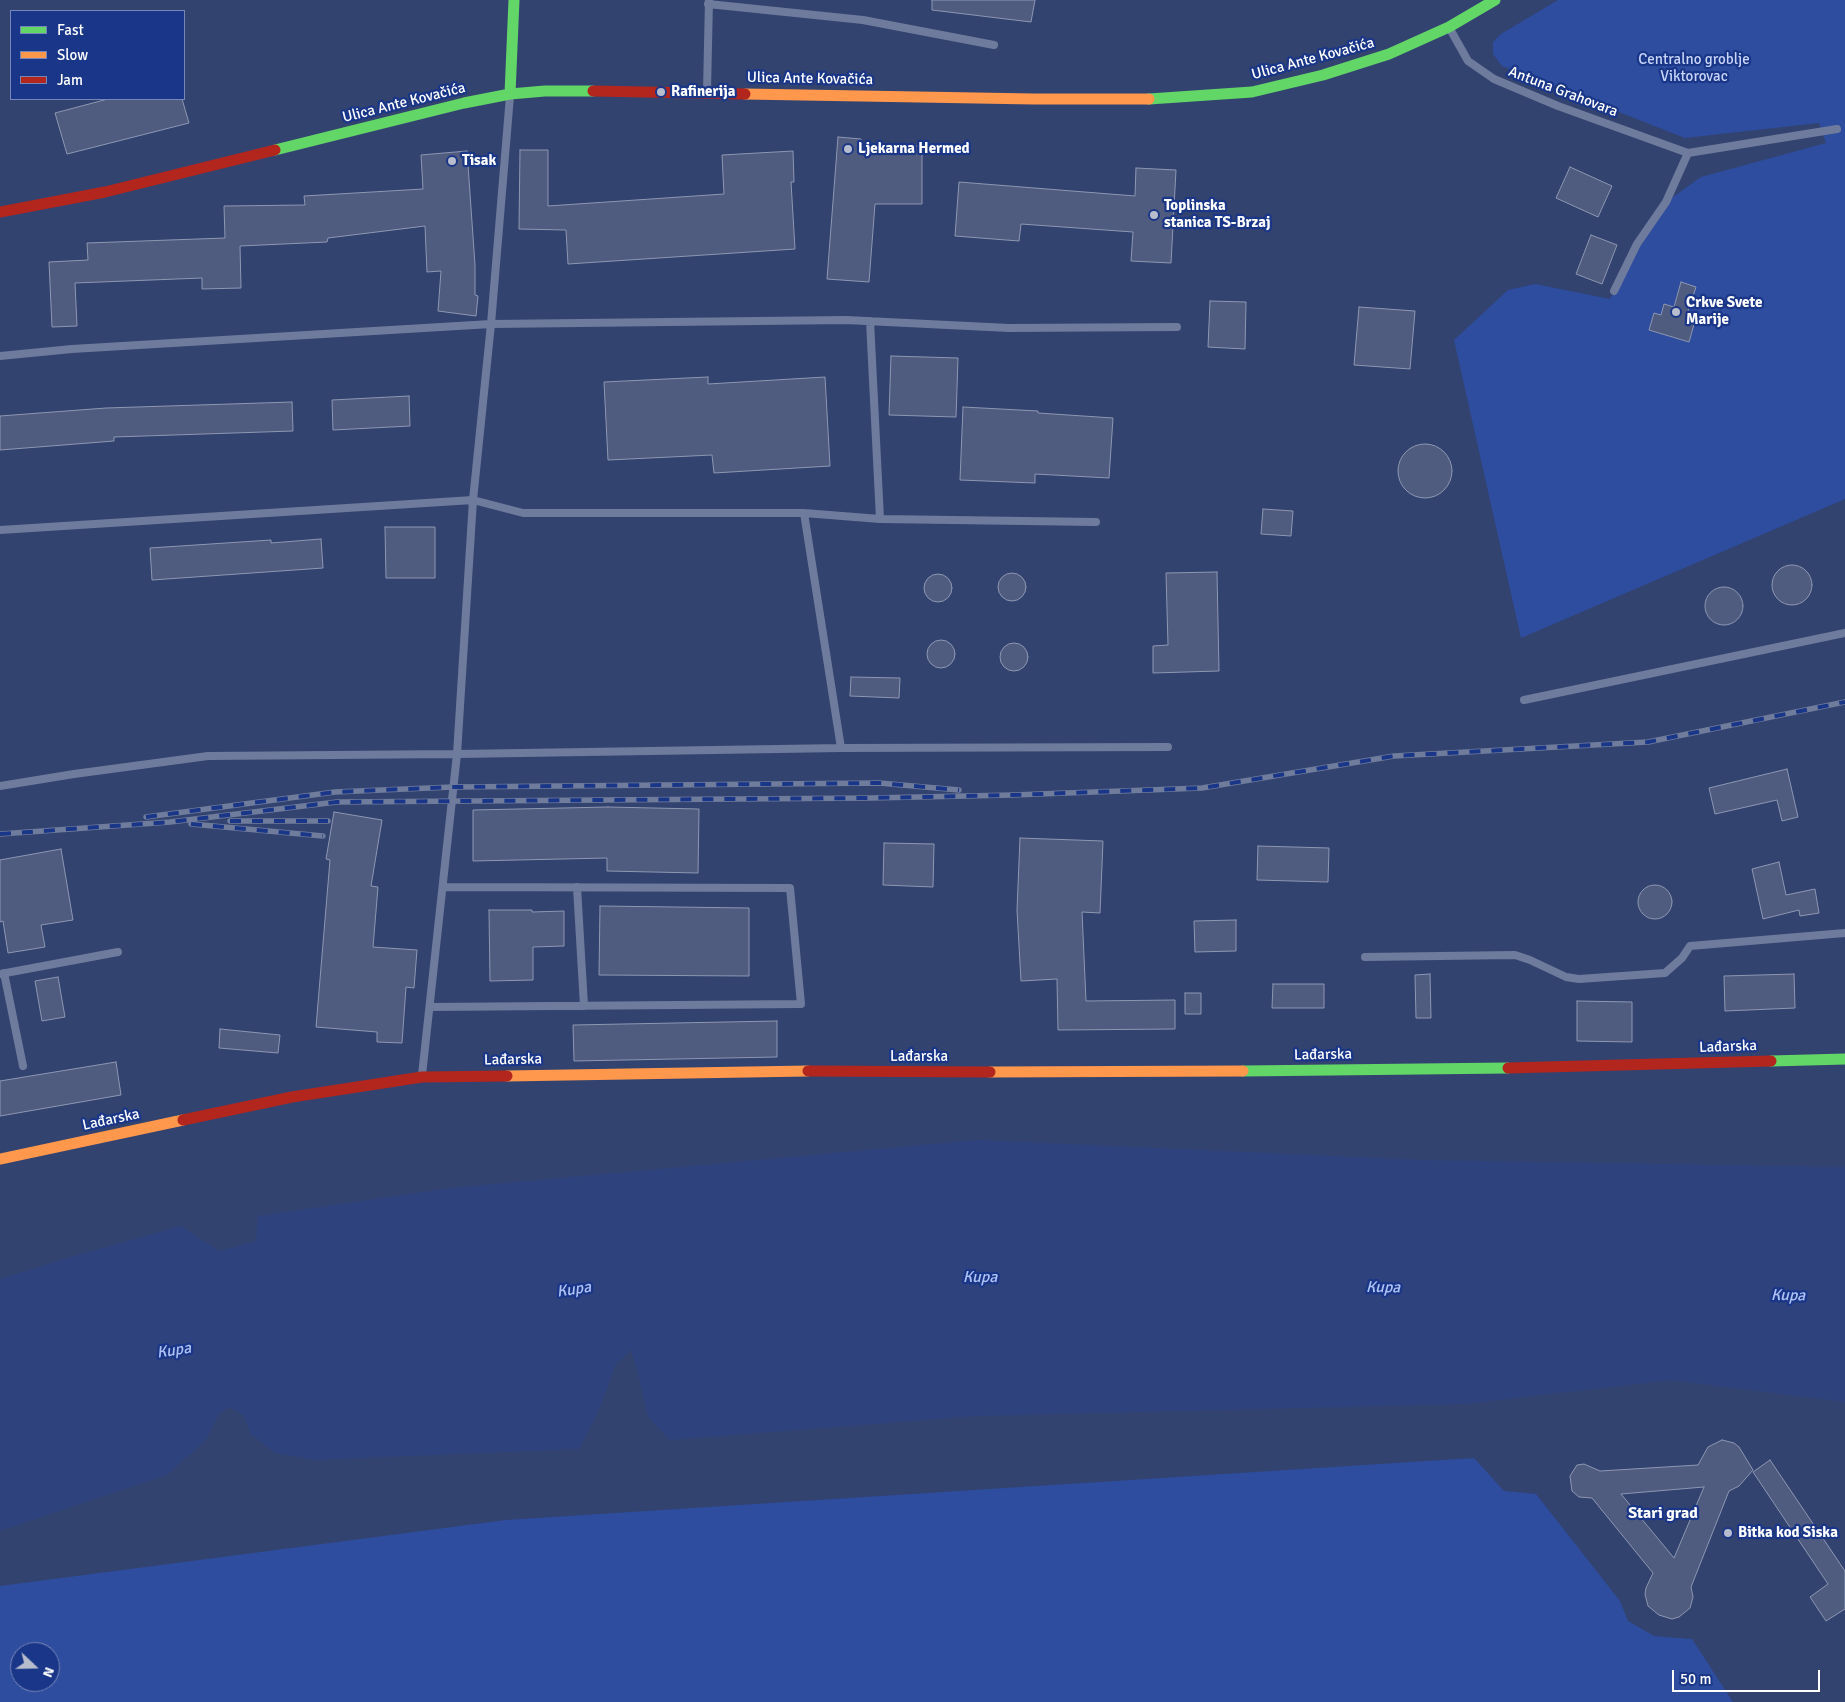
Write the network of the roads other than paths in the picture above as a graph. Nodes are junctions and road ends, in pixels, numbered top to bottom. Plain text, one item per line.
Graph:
1 (514, 0) edge
2 (1495, 0) edge
3 (708, 2) edge
4 (1449, 27) junction
5 (994, 45) dead end
6 (707, 93) junction
7 (510, 94) junction
8 (1837, 129) dead end
9 (1688, 153) junction
10 (0, 212) edge
11 (1614, 291) dead end
12 (870, 322) junction
13 (491, 324) junction
14 (1177, 327) dead end
15 (0, 356) edge
16 (473, 500) junction
17 (804, 513) junction
18 (880, 519) junction
19 (1096, 522) dead end
20 (0, 530) edge
21 (1845, 633) edge
22 (1524, 700) dead end
23 (1168, 747) dead end
24 (841, 748) junction
25 (457, 754) junction
26 (0, 786) edge
27 (443, 887) junction
28 (578, 887) junction
29 (1845, 933) edge
30 (118, 952) dead end
31 (1365, 957) dead end
32 (2, 973) edge
33 (584, 1006) junction
34 (430, 1007) junction
35 (1845, 1059) edge
36 (24, 1066) dead end
37 (422, 1077) junction
38 (0, 1159) edge

1 - 7 street
2 - 4 street, Ulica Ante Kovačića
3 - 5 lane
3 - 6 lane
4 - 6 street, Ulica Ante Kovačića
4 - 9 lane, Antuna Grahovara
6 - 7 street, Ulica Ante Kovačića
7 - 10 street, Ulica Ante Kovačića
7 - 13 lane
8 - 9 lane, Antuna Grahovara
9 - 11 lane
12 - 13 lane
12 - 14 lane
12 - 18 lane
13 - 15 lane
13 - 16 lane
16 - 17 lane
16 - 20 lane
16 - 25 lane
17 - 18 lane
17 - 24 lane
18 - 19 lane
21 - 22 lane
23 - 24 lane
24 - 25 lane
25 - 26 lane
25 - 27 lane
27 - 28 lane
27 - 34 lane
28 - 33 lane
28 - 33 lane
29 - 31 lane
30 - 32 lane
32 - 36 lane
33 - 34 lane
34 - 37 lane
35 - 37 street, Lađarska
37 - 38 street, Lađarska

